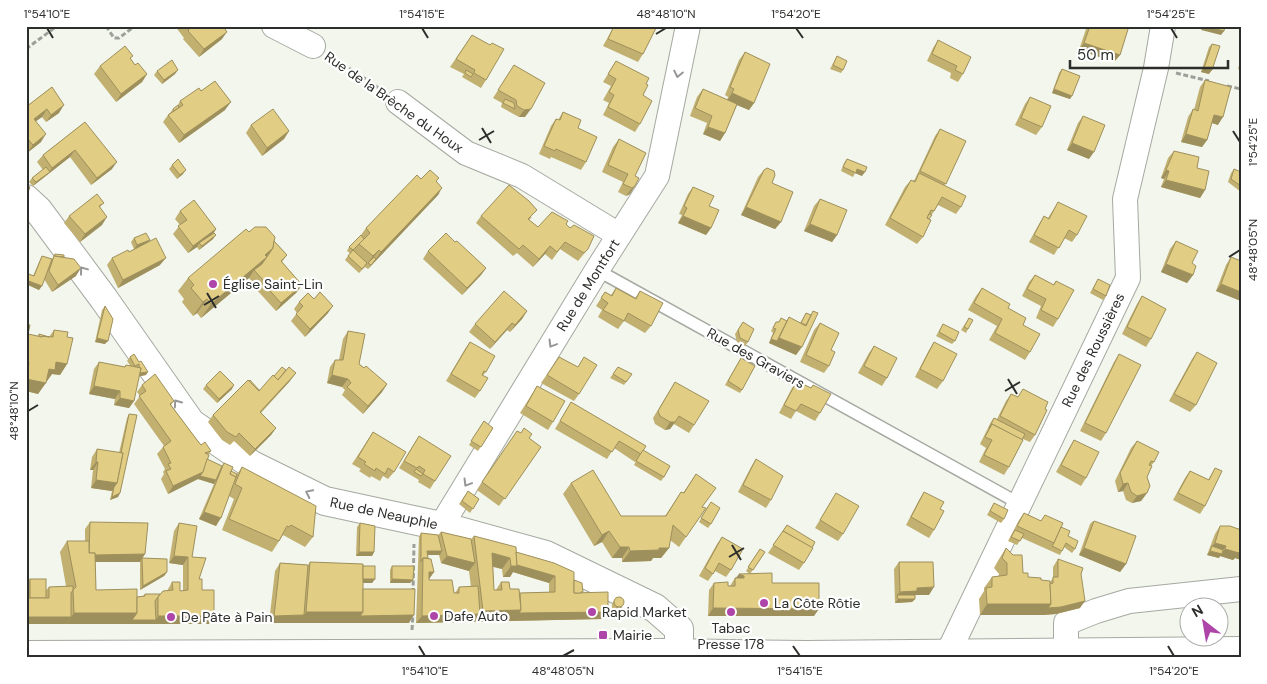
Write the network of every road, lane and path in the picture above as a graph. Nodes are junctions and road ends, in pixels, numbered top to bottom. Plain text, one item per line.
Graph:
1 (56, 26) edge
2 (106, 26) edge
3 (135, 26) edge
4 (274, 26) edge
5 (688, 26) edge
6 (1164, 26) edge
7 (313, 46) joint
8 (26, 49) edge
9 (1156, 68) junction
10 (1212, 82) edge
11 (1222, 85) edge
12 (1241, 89) edge
13 (398, 102) joint
14 (26, 198) edge
15 (619, 235) junction
16 (598, 270) junction
17 (1020, 504) junction
18 (428, 523) junction
19 (1241, 590) edge
20 (413, 600) edge
21 (413, 610) edge
22 (412, 630) dead end
23 (1241, 651) edge
24 (948, 653) junction
25 (1066, 653) junction
26 (679, 654) junction
27 (26, 655) edge
28 (643, 656) edge
29 (784, 656) edge

1 - 8 path
2 - 3 path
4 - 7 street, Rue de la Brèche du Houx
5 -> 15 street, Rue de Montfort
6 - 9 street, Rue des Roussières
7 - 13 path, Rue de la Brèche du Houx
9 - 10 path
9 - 17 street, Rue des Roussières
11 - 12 path
13 - 15 street, Rue de la Brèche du Houx
18 -> 14 main road, Rue de Neauphle
15 - 16 street, Rue de Montfort
16 - 17 lane, Rue des Graviers
16 -> 18 street, Rue de Montfort
17 - 24 street, Rue des Roussières
18 - 20 path
18 - 26 main road, Rue de Neauphle
19 - 25 street
21 - 22 path
23 - 25 main road
24 - 25 main road
24 - 29 main road
26 - 28 main road
26 - 29 main road
27 - 28 main road

